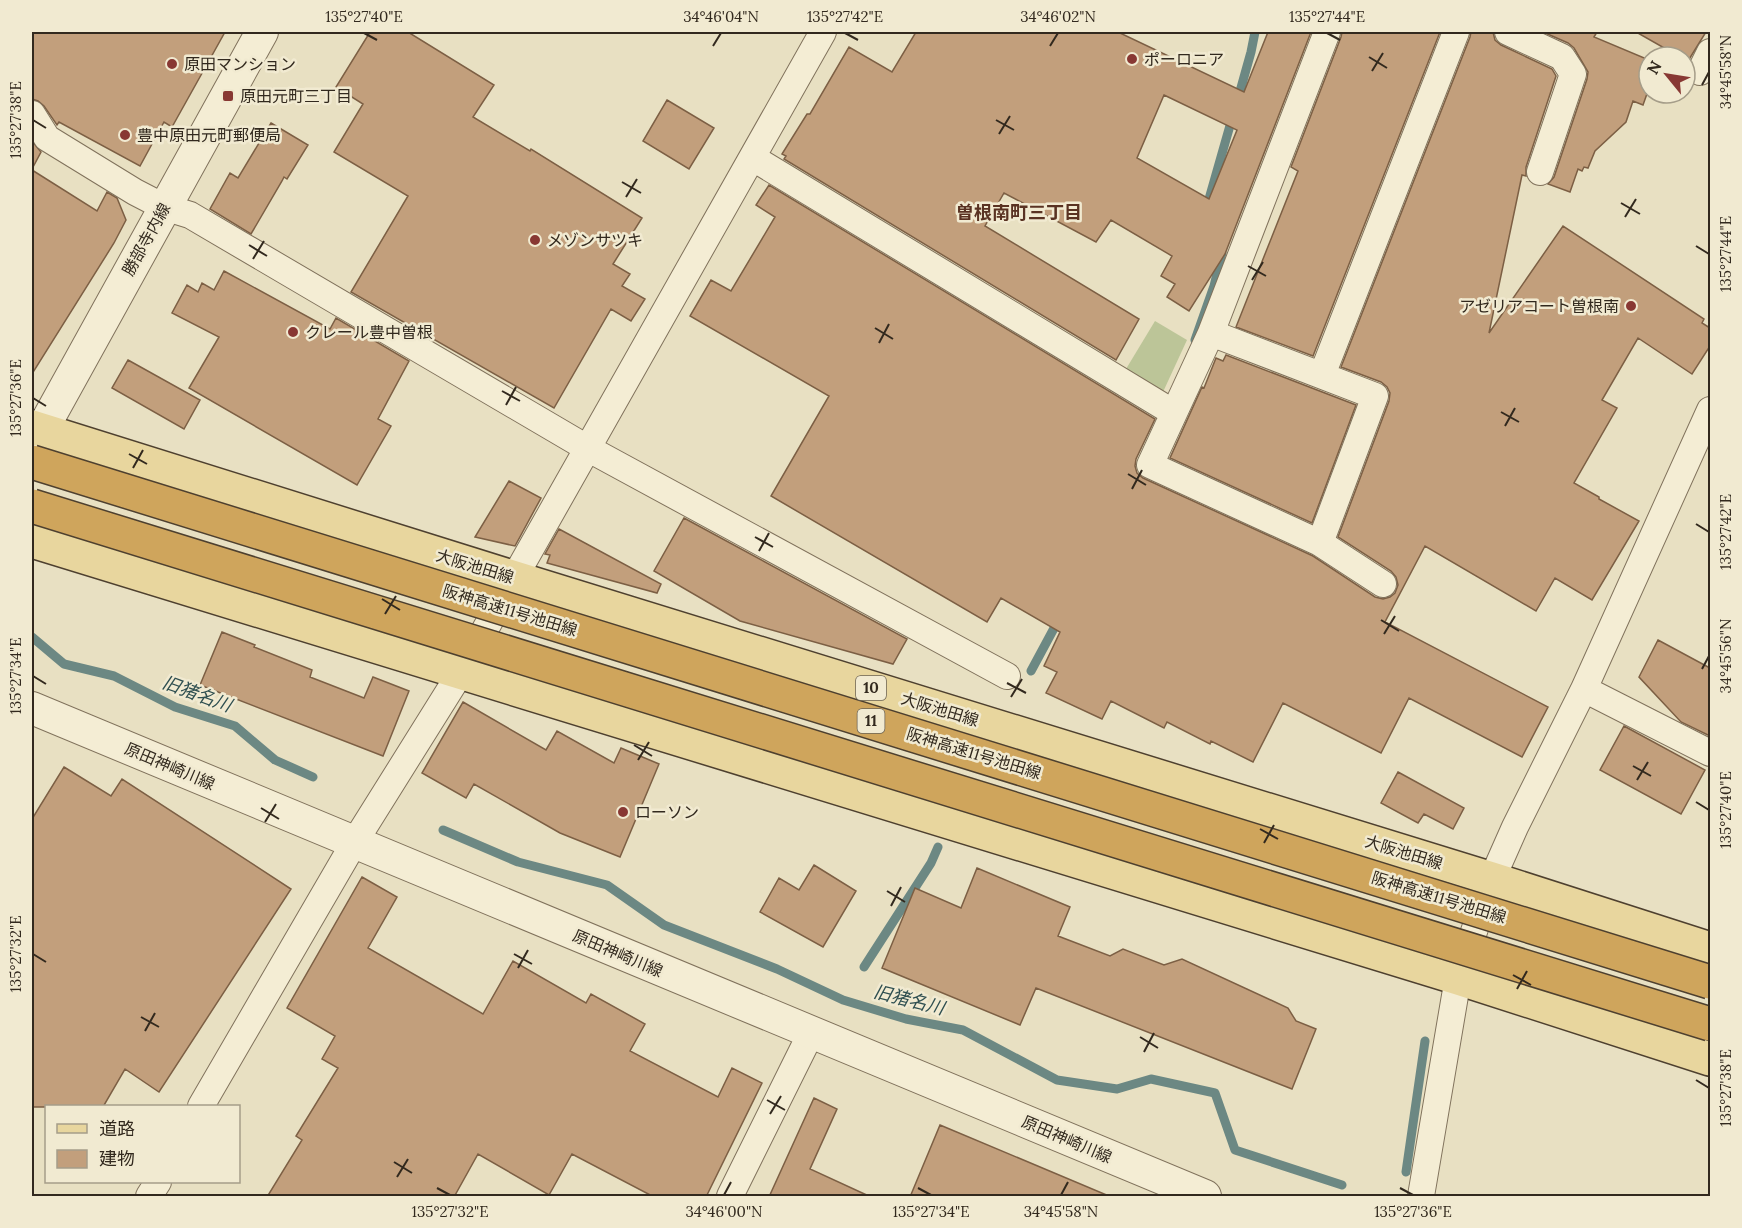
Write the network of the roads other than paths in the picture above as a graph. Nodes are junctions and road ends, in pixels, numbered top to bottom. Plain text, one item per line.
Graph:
1 (262, 32) edge
2 (823, 32) edge
3 (1328, 32) edge
4 (1456, 32) edge
5 (1508, 32) edge
6 (32, 114) edge
7 (753, 158) junction
8 (1540, 172) dead end
9 (164, 207) junction
10 (1211, 333) junction
11 (1322, 375) junction
12 (1168, 409) junction
13 (1710, 410) edge
14 (35, 435) edge
15 (587, 448) junction
16 (32, 462) edge
17 (32, 506) edge
18 (32, 541) edge
19 (1320, 543) junction
20 (515, 578) junction
21 (1383, 584) dead end
22 (461, 672) junction
23 (1007, 676) dead end
24 (1584, 689) junction
25 (32, 708) edge
26 (1710, 753) edge
27 (354, 843) junction
28 (1492, 879) junction
29 (1710, 949) edge
30 (1458, 978) junction
31 (1710, 982) edge
32 (1710, 1024) edge
33 (812, 1033) junction
34 (1710, 1059) edge
35 (202, 1105) edge
36 (157, 1183) edge
37 (149, 1197) edge
38 (730, 1197) edge
39 (1205, 1197) edge
40 (1421, 1197) edge

1 - 9 street, 勝部寺内線
2 - 7 street
3 - 10 street
4 - 11 street
5 - 8 street
6 - 9 street
7 - 12 street
7 - 15 street
9 - 14 street, 勝部寺内線
9 - 15 street
10 - 11 street
10 - 12 street
11 - 19 street
12 - 19 street
13 - 24 street
14 - 20 main road, 大阪池田線 / 10
15 - 20 street
15 - 23 street
16 - 31 highway, 阪神高速11号池田線 / 11, bridge
17 - 32 highway, bridge
18 - 22 main road
19 - 21 street
20 - 22 street
20 - 28 main road, 大阪池田線 / 10
22 - 27 street
22 - 30 main road
24 - 26 street
24 - 28 street
25 - 27 street, 原田神崎川線
27 - 33 street, 原田神崎川線
27 - 35 street
28 - 29 main road, 大阪池田線 / 10
28 - 30 street
30 - 34 main road
30 - 40 street
33 - 38 street
33 - 39 street, 原田神崎川線
36 - 37 street

